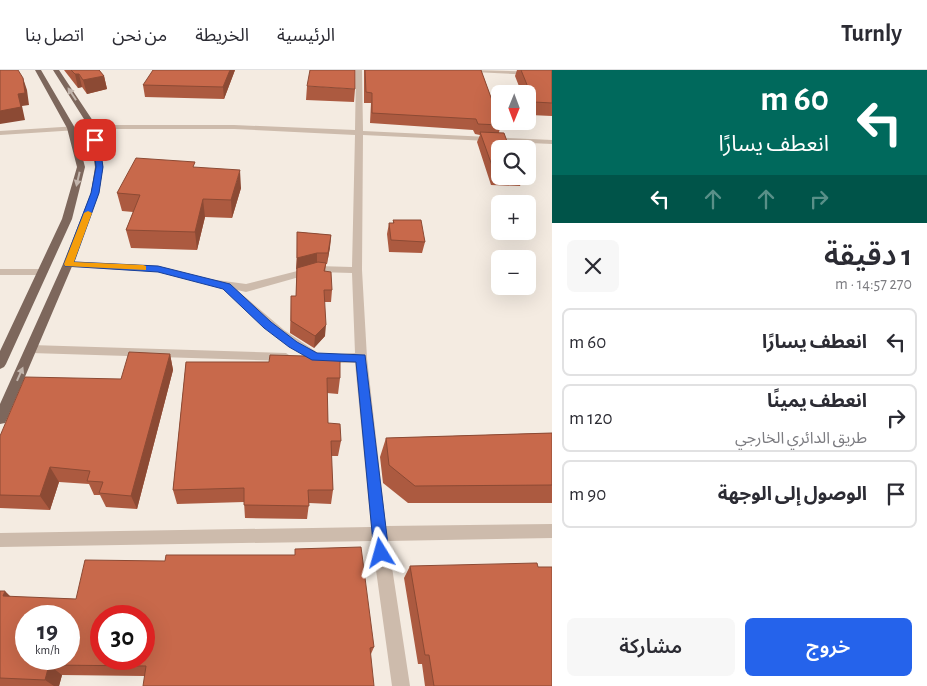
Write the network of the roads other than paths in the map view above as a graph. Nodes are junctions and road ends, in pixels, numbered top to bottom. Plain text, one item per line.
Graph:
1 (38, 70) edge
2 (56, 70) edge
3 (359, 70) edge
4 (473, 70) edge
5 (552, 74) edge
6 (93, 126) junction
7 (71, 128) junction
8 (358, 132) junction
9 (0, 133) edge
10 (552, 142) edge
11 (68, 264) junction
12 (357, 270) junction
13 (0, 272) edge
14 (43, 272) junction
15 (226, 286) junction
16 (32, 349) junction
17 (316, 357) junction
18 (361, 358) junction
19 (0, 364) edge
20 (0, 419) edge
21 (552, 530) edge
22 (378, 534) junction
23 (0, 540) edge
24 (401, 686) edge

1 - 7 main road
6 -> 2 main road
3 - 8 street
4 - 5 street
6 - 7 street
6 - 8 street
6 - 11 main road
7 - 9 street
7 -> 14 main road
8 - 10 street
8 - 12 street
11 - 15 street
11 - 16 main road
12 - 15 street
12 - 18 street
13 - 14 street
14 - 19 main road
15 - 17 street
16 - 17 street
20 -> 16 main road
17 - 18 street
18 - 22 street
21 - 22 street
22 - 23 street
22 - 24 street

